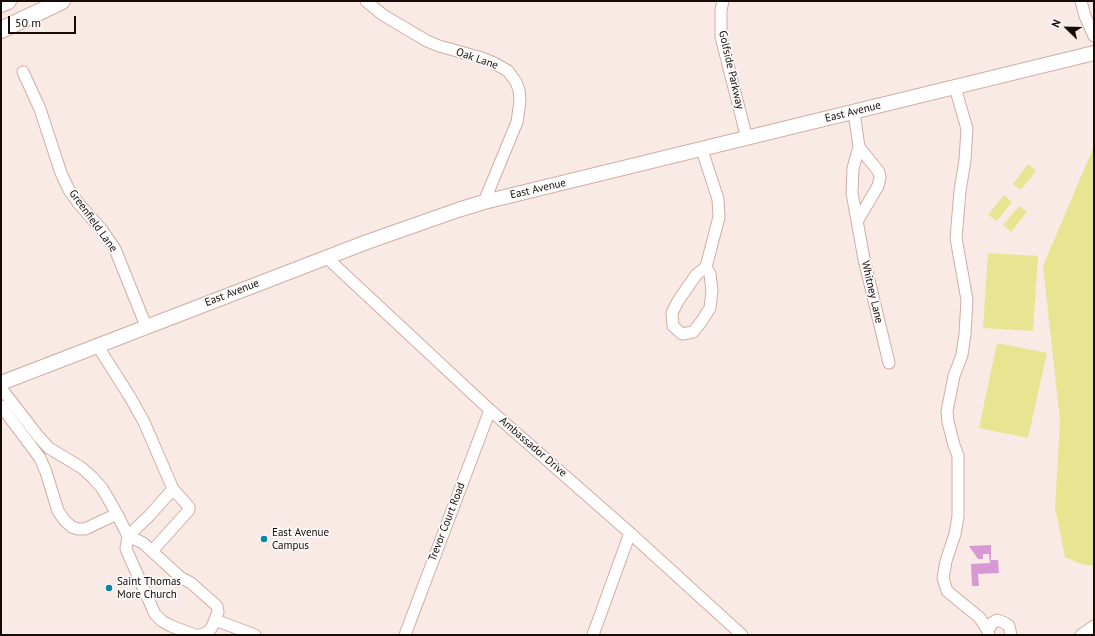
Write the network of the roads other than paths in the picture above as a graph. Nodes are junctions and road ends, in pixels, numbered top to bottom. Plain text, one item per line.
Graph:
1 (8, 1) edge
2 (62, 1) edge
3 (366, 1) edge
4 (724, 1) edge
5 (1081, 1) edge
6 (1, 4) edge
7 (1, 30) edge
8 (1094, 36) edge
9 (1094, 53) edge
10 (23, 72) dead end
11 (955, 87) junction
12 (854, 112) junction
13 (747, 139) junction
14 (859, 147) junction
15 (702, 150) junction
16 (484, 202) junction
17 (858, 220) junction
18 (326, 257) junction
19 (706, 267) junction
20 (146, 326) junction
21 (97, 345) junction
22 (889, 363) dead end
23 (1, 383) edge
24 (1, 388) edge
25 (1, 406) edge
26 (490, 410) junction
27 (173, 489) junction
28 (117, 514) junction
29 (630, 533) junction
30 (128, 536) junction
31 (152, 551) junction
32 (215, 620) junction
33 (1094, 626) edge
34 (988, 633) edge
35 (195, 635) edge
36 (200, 635) edge
37 (255, 635) edge
38 (405, 635) edge
39 (593, 635) edge
40 (742, 635) edge
41 (1011, 635) edge
42 (1081, 635) edge

1 - 6 highway
2 - 7 highway
3 - 16 street, Oak Lane
4 - 13 street, Golfside Parkway
5 - 8 street
9 - 11 main road, East Avenue
10 - 20 street, Greenfield Lane
11 - 12 main road, East Avenue
11 - 34 street
12 - 13 main road, East Avenue
12 - 14 street, Whitney Lane
13 - 15 main road, East Avenue
14 - 17 street, Whitney Lane
14 - 17 street
15 - 16 main road, East Avenue
15 - 19 street
16 - 18 main road, East Avenue
17 - 22 street, Whitney Lane
18 - 20 main road, East Avenue
18 - 26 street, Ambassador Drive
19 - 19 street
20 - 21 main road, East Avenue
21 - 23 main road, East Avenue
21 - 27 street
24 - 28 street
25 - 28 street
26 - 29 street, Ambassador Drive
26 - 38 street, Trevor Court Road
27 - 30 street
27 - 31 street
28 - 30 street
29 - 39 street
29 - 40 street, Ambassador Drive
30 - 31 street
30 - 35 street
31 - 32 street
32 - 36 street
32 - 37 street
33 - 42 street
34 - 41 street

